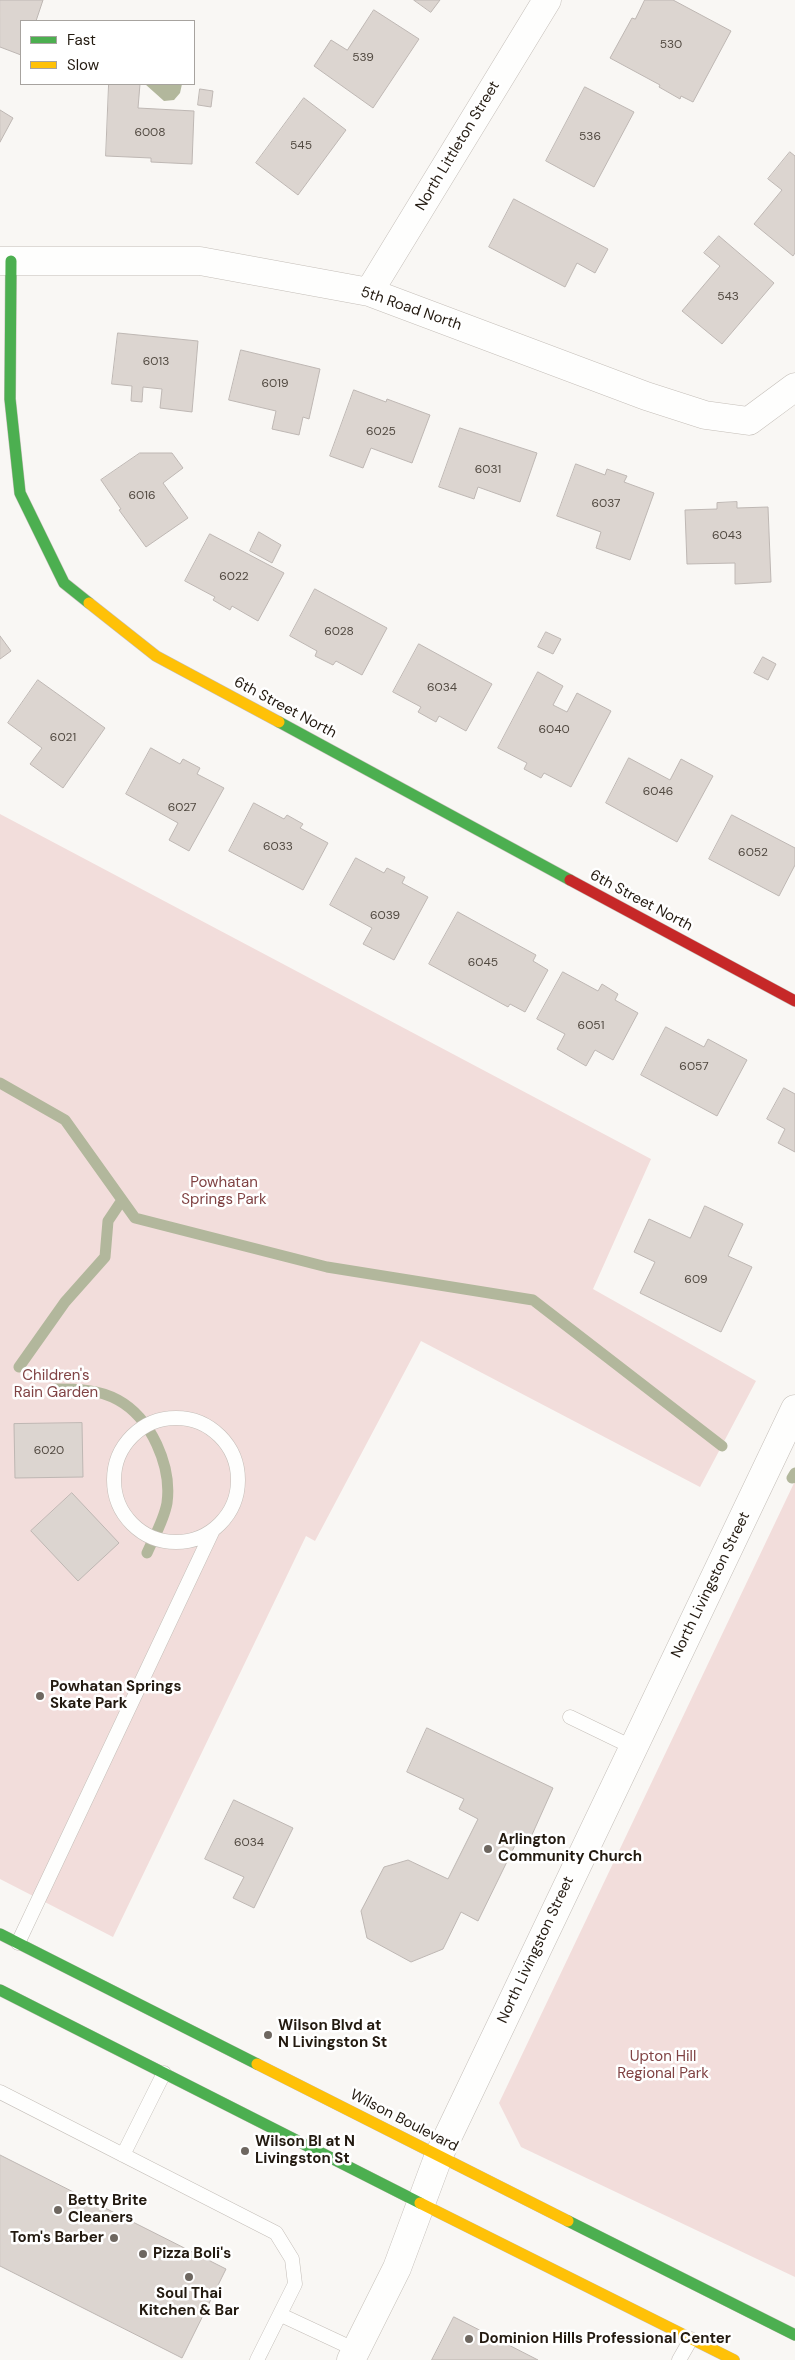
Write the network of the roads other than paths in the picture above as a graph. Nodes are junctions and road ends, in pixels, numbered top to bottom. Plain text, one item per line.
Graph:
1 (547, 0) edge
2 (5, 261) edge
3 (369, 292) junction
4 (795, 387) edge
5 (795, 1001) edge
6 (795, 1409) edge
7 (213, 1530) junction
8 (570, 1717) dead end
9 (632, 1747) junction
10 (0, 1934) edge
11 (18, 1943) junction
12 (0, 1990) edge
13 (164, 2073) junction
14 (0, 2092) edge
15 (123, 2155) junction
16 (439, 2155) junction
17 (421, 2202) junction
18 (281, 2315) junction
19 (795, 2335) edge
20 (691, 2339) junction
21 (353, 2355) edge
22 (257, 2360) edge
23 (679, 2360) edge
24 (734, 2360) edge

1 - 3 street, North Littleton Street
2 - 3 street, 5th Road North
2 - 5 main road, 6th Street North
3 - 4 street, 5th Road North
6 - 9 street, North Livingston Street
7 - 7 lane
7 - 11 lane
8 - 9 lane
9 - 16 street, North Livingston Street
10 - 11 main road, Wilson Boulevard
11 - 16 main road, Wilson Boulevard
12 - 13 main road
13 - 15 lane
13 - 17 main road
14 - 15 lane
15 - 18 lane
16 - 17 street, North Livingston Street
16 - 19 main road, Wilson Boulevard
17 - 20 main road
17 - 21 street, North Livingston Street
18 - 21 lane
18 - 22 lane
20 - 23 lane
20 - 24 main road

